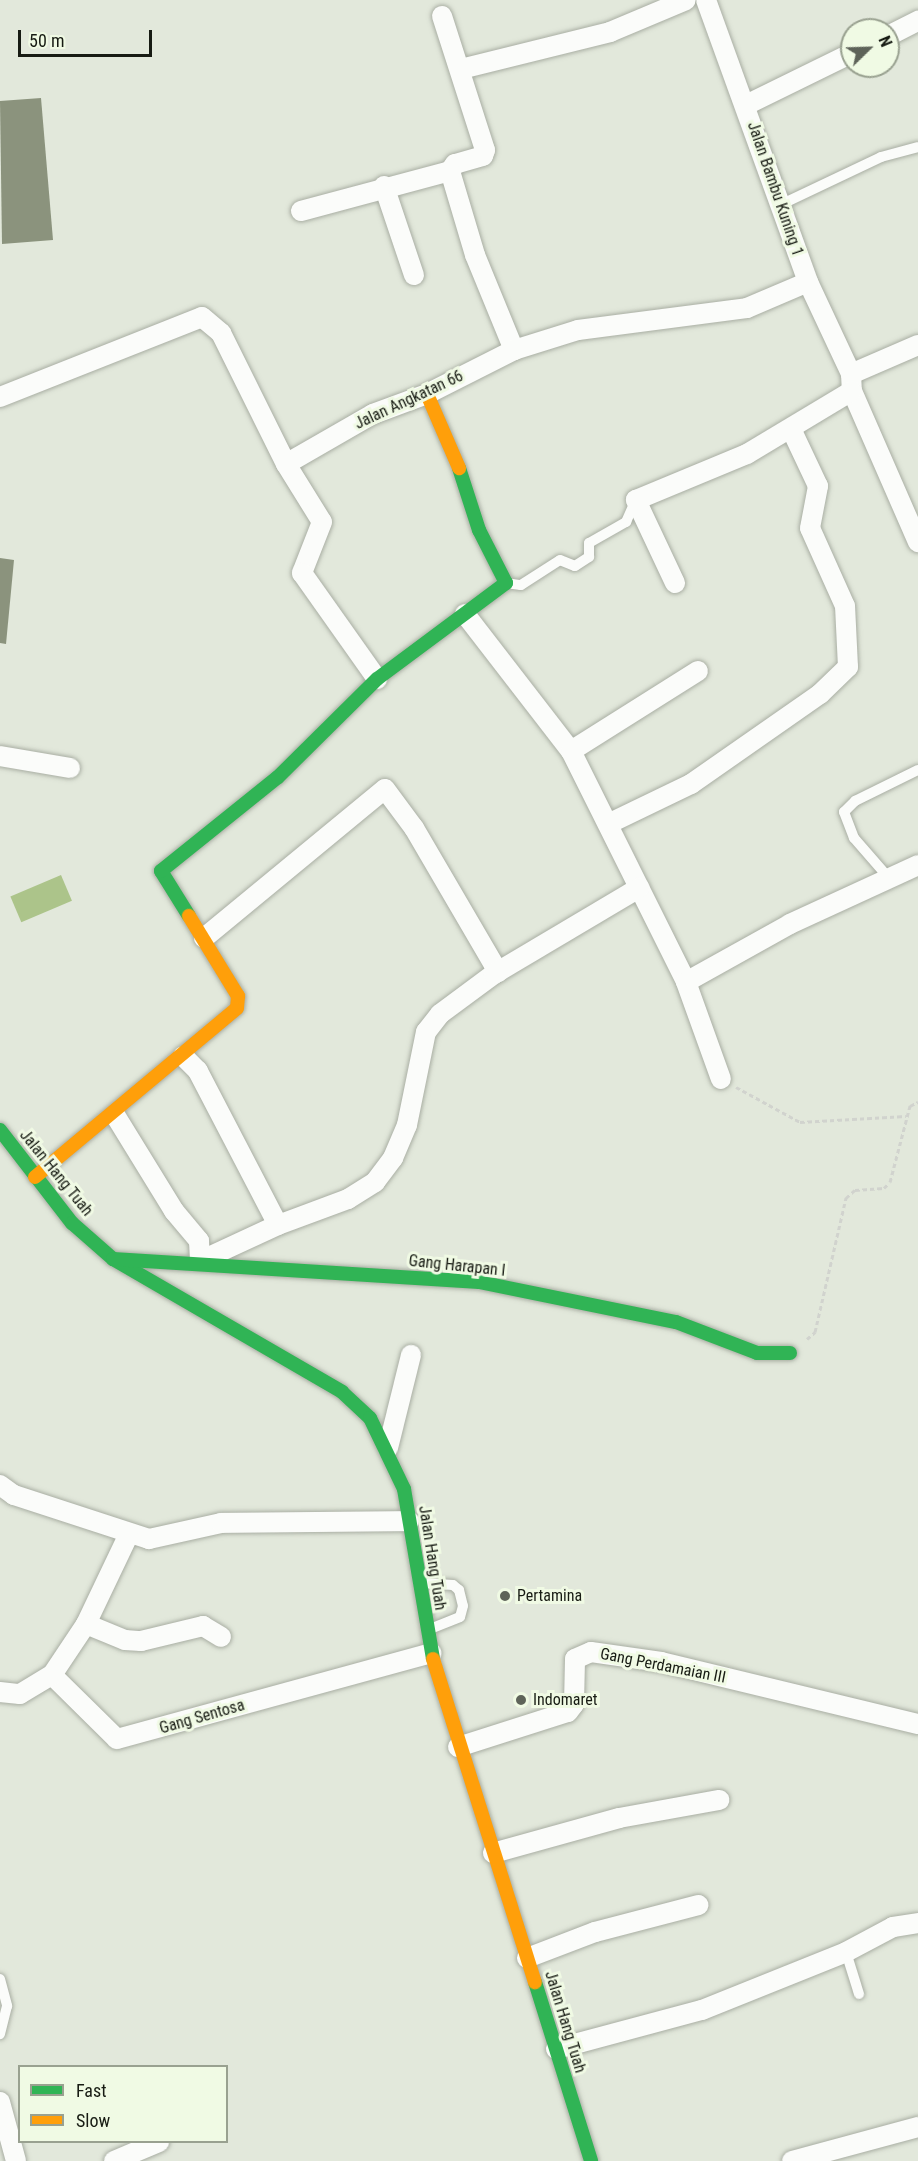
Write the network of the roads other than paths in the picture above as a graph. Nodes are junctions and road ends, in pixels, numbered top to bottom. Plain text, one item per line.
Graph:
1 (687, 0) edge
2 (706, 0) edge
3 (442, 16) dead end
4 (918, 21) edge
5 (900, 30) edge
6 (840, 59) edge
7 (461, 69) junction
8 (746, 105) junction
9 (918, 147) edge
10 (450, 171) junction
11 (384, 186) junction
12 (780, 205) junction
13 (301, 211) dead end
14 (414, 275) dead end
15 (808, 282) junction
16 (918, 345) edge
17 (514, 350) junction
18 (852, 382) junction
19 (428, 394) junction
20 (0, 397) edge
21 (792, 431) junction
22 (285, 464) junction
23 (636, 500) junction
24 (918, 542) edge
25 (506, 583) junction
26 (675, 583) dead end
27 (465, 614) junction
28 (698, 671) dead end
29 (377, 679) junction
30 (571, 751) junction
31 (0, 756) edge
32 (70, 768) dead end
33 (918, 770) edge
34 (608, 824) junction
35 (918, 866) edge
36 (888, 876) junction
37 (639, 888) junction
38 (204, 938) junction
39 (498, 972) junction
40 (686, 982) junction
41 (183, 1056) junction
42 (721, 1079) road end
43 (115, 1115) junction
44 (0, 1130) edge
45 (35, 1178) junction
46 (278, 1225) junction
47 (113, 1259) junction
48 (200, 1261) junction
49 (790, 1353) road end
50 (411, 1355) dead end
51 (388, 1448) junction
52 (0, 1485) edge
53 (409, 1521) junction
54 (128, 1536) junction
55 (419, 1583) junction
56 (86, 1624) junction
57 (427, 1630) junction
58 (221, 1637) dead end
59 (431, 1653) junction
60 (52, 1675) junction
61 (0, 1692) edge
62 (918, 1725) edge
63 (458, 1747) junction
64 (719, 1800) dead end
65 (493, 1853) junction
66 (699, 1905) dead end
67 (918, 1923) edge
68 (846, 1952) junction
69 (527, 1958) junction
70 (0, 1979) edge
71 (859, 1994) dead end
72 (0, 2034) edge
73 (556, 2049) junction
74 (0, 2102) edge
75 (918, 2127) edge
76 (157, 2143) edge
77 (16, 2161) edge
78 (114, 2161) edge
79 (591, 2161) edge
80 (792, 2161) edge

1 - 7 street
2 - 8 street, Jalan Bambu Kuning 1
3 - 7 street
4 - 5 street
6 - 8 street
7 - 10 street
8 - 12 street, Jalan Bambu Kuning 1
9 - 12 lane
10 - 11 street
10 - 17 street
11 - 13 street
11 - 14 street
12 - 15 street, Jalan Bambu Kuning 1
15 - 17 street, Jalan Angkatan 66
15 - 18 street, Jalan Bambu Kuning 1
16 - 18 street
17 - 19 street, Jalan Angkatan 66
18 - 21 street
18 - 24 street, Jalan Bambu Kuning 1
19 - 22 street, Jalan Angkatan 66
19 - 25 street
20 - 22 street
21 - 23 street
21 - 34 street
22 - 29 street
23 - 25 lane
23 - 26 street
25 - 27 street
27 - 29 street
27 - 30 street
28 - 30 street
29 - 38 street
30 - 34 street
31 - 32 street
33 - 36 lane
34 - 37 street
35 - 36 street
36 - 40 street
37 - 39 street
37 - 40 street
38 - 39 street
38 - 41 street
39 - 46 street
40 - 42 street
41 - 43 street
41 - 46 street
43 - 45 street
43 - 48 street
44 - 45 street, Jalan Hang Tuah
45 - 47 street, Jalan Hang Tuah
46 - 48 street
47 - 48 street, Gang Harapan I
47 - 51 street, Jalan Hang Tuah
48 - 49 street, Gang Harapan I
50 - 51 street
51 - 53 street, Jalan Hang Tuah
52 - 54 street
53 - 54 street
53 - 55 street, Jalan Hang Tuah
54 - 56 street
55 - 57 street, Jalan Hang Tuah
55 - 57 lane
56 - 58 street
56 - 60 street
57 - 59 street, Jalan Hang Tuah
59 - 60 street, Gang Sentosa
59 - 63 street, Jalan Hang Tuah
60 - 61 street
62 - 63 street, Gang Perdamaian III
63 - 65 street, Jalan Hang Tuah
64 - 65 street
65 - 69 street, Jalan Hang Tuah
66 - 69 street
67 - 68 street
68 - 71 lane
68 - 73 street
69 - 73 street, Jalan Hang Tuah
70 - 72 lane
73 - 79 street, Jalan Hang Tuah
74 - 77 street
75 - 80 street
76 - 78 street

